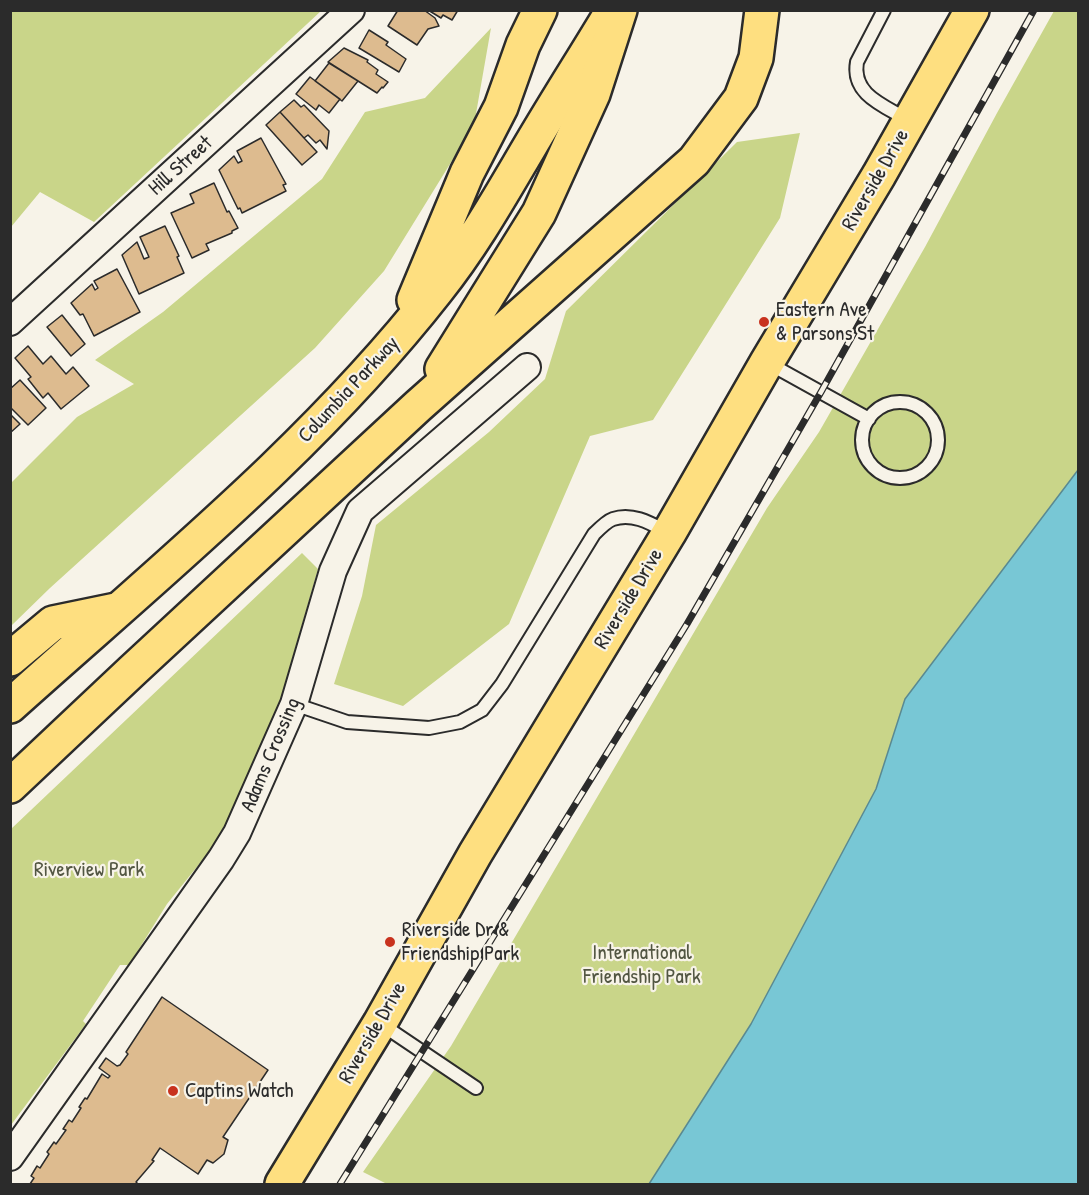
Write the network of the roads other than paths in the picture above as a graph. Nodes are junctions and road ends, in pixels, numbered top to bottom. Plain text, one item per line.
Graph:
1 (351, 10) edge
2 (540, 10) edge
3 (613, 10) edge
4 (620, 10) edge
5 (762, 10) edge
6 (884, 10) edge
7 (972, 10) edge
8 (910, 121) junction
9 (10, 322) edge
10 (398, 337) junction
11 (767, 362) junction
12 (527, 367) dead end
13 (418, 406) junction
14 (868, 419) junction
15 (669, 532) junction
16 (116, 610) junction
17 (10, 659) edge
18 (294, 704) junction
19 (10, 706) edge
20 (10, 786) edge
21 (380, 1023) junction
22 (476, 1088) dead end
23 (10, 1157) edge
24 (282, 1185) edge

1 - 9 street, Hill Street
2 - 10 main road
3 - 10 main road, Columbia Parkway
4 - 13 main road
5 - 13 main road
6 - 8 lane
7 - 8 main road, Riverside Drive
8 - 11 main road, Riverside Drive
10 - 16 main road, Columbia Parkway
11 - 14 lane
11 - 15 main road, Riverside Drive
12 - 18 street, Adams Crossing
13 - 20 main road
14 - 14 lane
15 - 18 lane
15 - 21 main road, Riverside Drive
16 - 17 main road
16 - 19 main road, Columbia Parkway
18 - 23 street, Adams Crossing
21 - 22 lane
21 - 24 main road, Riverside Drive

